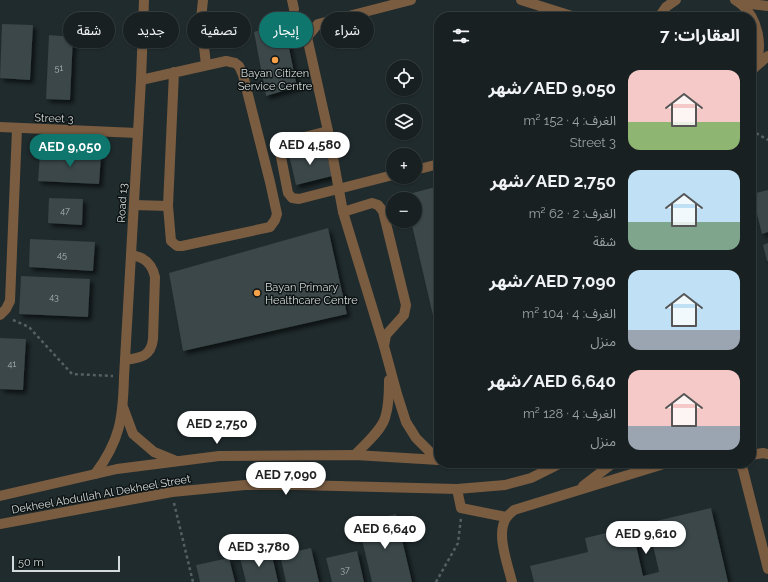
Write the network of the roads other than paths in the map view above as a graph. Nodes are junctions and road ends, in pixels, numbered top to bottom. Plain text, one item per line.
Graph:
1 (144, 0) edge
2 (203, 0) edge
3 (411, 0) edge
4 (521, 0) edge
5 (676, 0) edge
6 (737, 1) edge
7 (666, 4) edge
8 (768, 6) edge
9 (559, 12) edge
10 (747, 12) edge
11 (756, 28) edge
12 (768, 56) edge
13 (756, 60) edge
14 (206, 65) junction
15 (756, 67) edge
16 (174, 72) junction
17 (141, 80) junction
18 (0, 127) edge
19 (17, 129) junction
20 (328, 131) junction
21 (138, 133) junction
22 (434, 165) edge
23 (422, 168) edge
24 (386, 177) edge
25 (339, 190) junction
26 (134, 205) junction
27 (168, 206) junction
28 (344, 212) junction
29 (131, 255) junction
30 (1, 315) edge
31 (384, 346) junction
32 (125, 360) junction
33 (389, 368) junction
34 (123, 407) junction
35 (768, 454) edge
36 (355, 455) junction
37 (756, 455) edge
38 (434, 456) edge
39 (434, 460) edge
40 (177, 461) junction
41 (551, 468) edge
42 (607, 468) edge
43 (651, 468) edge
44 (742, 468) edge
45 (95, 474) junction
46 (457, 490) junction
47 (578, 490) junction
48 (0, 496) edge
49 (506, 517) junction
50 (0, 524) edge
51 (768, 569) edge
52 (512, 582) edge

1 - 17 street, Road 13
2 - 14 street
3 - 20 street
4 - 9 street
5 - 7 street
6 - 8 street
6 - 10 street
11 - 13 street
12 - 15 street
14 - 16 street
14 - 27 street
16 - 17 street
16 - 27 street
17 - 21 street, Road 13
18 - 19 street, Street 3
19 - 21 street, Street 3
19 - 30 street
20 - 25 street
20 - 25 street
21 - 26 street, Road 13
22 - 23 street
24 - 25 street
25 - 28 street
26 - 27 street
26 - 29 street, Road 13
28 - 31 street
28 - 31 street
29 - 32 street, Road 13
29 - 32 street
31 - 33 street
32 - 34 street, Road 13
33 - 36 street
33 - 38 street
34 - 40 street, Road 13
34 - 45 street, Road 13
35 - 37 street
36 - 39 street, Dekheel Abdullah Al Dekheel Street
36 - 40 street, Dekheel Abdullah Al Dekheel Street
40 - 45 street, Dekheel Abdullah Al Dekheel Street
41 - 46 street, Dekheel Abdullah Al Dekheel Street
42 - 47 street
43 - 47 street
44 - 51 street
45 - 48 street, Dekheel Abdullah Al Dekheel Street
46 - 49 street
46 - 50 street, Dekheel Abdullah Al Dekheel Street
47 - 49 street
49 - 52 street

